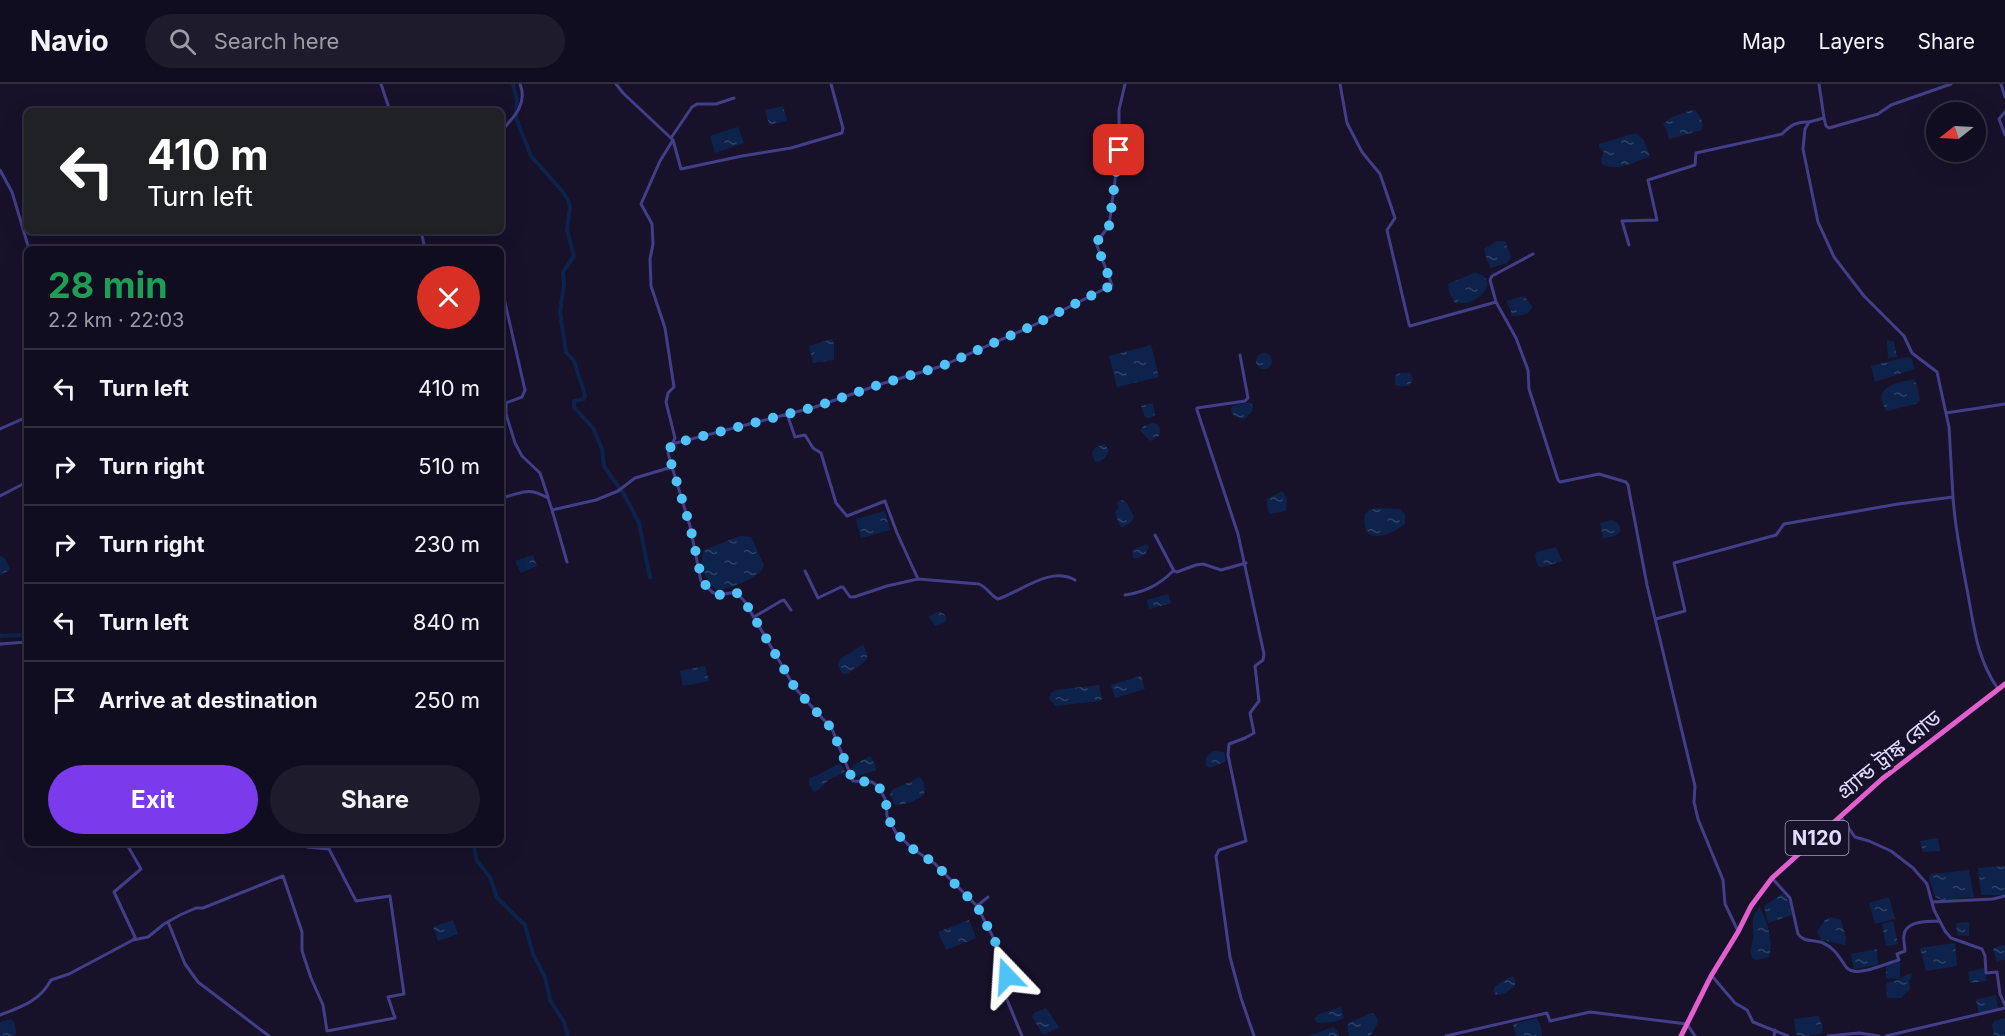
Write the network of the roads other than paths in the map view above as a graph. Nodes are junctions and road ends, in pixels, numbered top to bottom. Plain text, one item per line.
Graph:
1 (381, 84) edge
2 (520, 84) edge
3 (616, 84) edge
4 (831, 84) edge
5 (1125, 84) edge
6 (1340, 84) edge
7 (1819, 84) edge
8 (1951, 84) edge
9 (2001, 84) edge
10 (2005, 97) edge
11 (735, 98) dead end
12 (389, 108) edge
13 (2005, 112) edge
14 (1824, 118) junction
15 (1809, 122) junction
16 (504, 128) edge
17 (2005, 135) edge
18 (672, 139) junction
19 (0, 170) edge
20 (24, 232) edge
21 (1629, 245) dead end
22 (1533, 254) dead end
23 (504, 298) edge
24 (1496, 302) junction
25 (1240, 355) dead end
26 (2005, 404) edge
27 (1946, 413) junction
28 (787, 414) junction
29 (24, 418) edge
30 (0, 429) edge
31 (672, 444) junction
32 (672, 467) junction
33 (24, 484) edge
34 (0, 496) edge
35 (504, 497) edge
36 (1953, 497) junction
37 (548, 498) junction
38 (552, 510) junction
39 (1155, 535) dead end
40 (567, 562) dead end
41 (1246, 563) junction
42 (805, 571) dead end
43 (1174, 571) junction
44 (918, 579) junction
45 (1075, 580) dead end
46 (1125, 595) dead end
47 (790, 610) dead end
48 (754, 617) junction
49 (1656, 619) junction
50 (24, 642) edge
51 (0, 644) edge
52 (2005, 684) edge
53 (1998, 689) junction
54 (1840, 816) junction
55 (128, 846) edge
56 (306, 846) edge
57 (1772, 878) junction
58 (2005, 896) edge
59 (988, 897) dead end
60 (1932, 902) junction
61 (977, 906) junction
62 (1939, 921) junction
63 (168, 922) junction
64 (1738, 932) junction
65 (133, 940) junction
66 (1711, 976) junction
67 (2005, 1006) edge
68 (0, 1016) edge
69 (1687, 1024) junction
70 (1775, 1030) junction
71 (269, 1036) edge
72 (1022, 1036) edge
73 (1254, 1036) edge
74 (1446, 1036) edge
75 (1681, 1036) edge
76 (1695, 1036) edge
77 (1774, 1036) edge
78 (1788, 1036) edge
79 (1828, 1036) edge
80 (1879, 1036) edge
81 (1886, 1036) edge

1 - 12 street
2 - 16 street
3 - 18 street
4 - 18 street
5 - 28 street
6 - 24 street
7 - 14 street
8 - 14 street
9 - 10 street
11 - 18 street
13 - 17 street
14 - 15 street
15 - 21 street
15 - 27 street
18 - 31 street
19 - 20 street
22 - 24 street
23 - 37 street
24 - 49 street
25 - 41 street
26 - 27 street
27 - 36 street
28 - 31 street
28 - 44 street
29 - 30 street
31 - 32 street
32 - 38 street
32 - 48 street
33 - 34 street
35 - 37 street
36 - 49 street
36 - 53 street
37 - 38 street
38 - 40 street
39 - 43 street
41 - 43 street
41 - 73 street
42 - 44 street
43 - 46 street
44 - 45 street
47 - 48 street
48 - 61 street
49 - 64 street
50 - 51 street
52 - 53 highway, গ্র্যান্ড ট্রাঙ্ক রোড / N120
53 - 54 highway, গ্র্যান্ড ট্রাঙ্ক রোড / N120
54 - 57 highway, গ্র্যান্ড ট্রাঙ্ক রোড / N120
54 - 60 street
55 - 65 street
56 - 63 street
57 - 62 street
57 - 64 highway, গ্র্যান্ড ট্রাঙ্ক রোড / N120
58 - 60 street
59 - 61 street
60 - 62 street
61 - 72 street
62 - 67 street
63 - 65 street
63 - 71 street
64 - 66 highway, গ্র্যান্ড ট্রাঙ্ক রোড / N120
65 - 68 street
66 - 69 highway, গ্র্যান্ড ট্রাঙ্ক রোড / N120
66 - 70 street
67 - 81 street
69 - 74 street
69 - 75 highway, গ্র্যান্ড ট্রাঙ্ক রোড / N120
69 - 76 street
70 - 77 street
70 - 78 street
79 - 80 street

